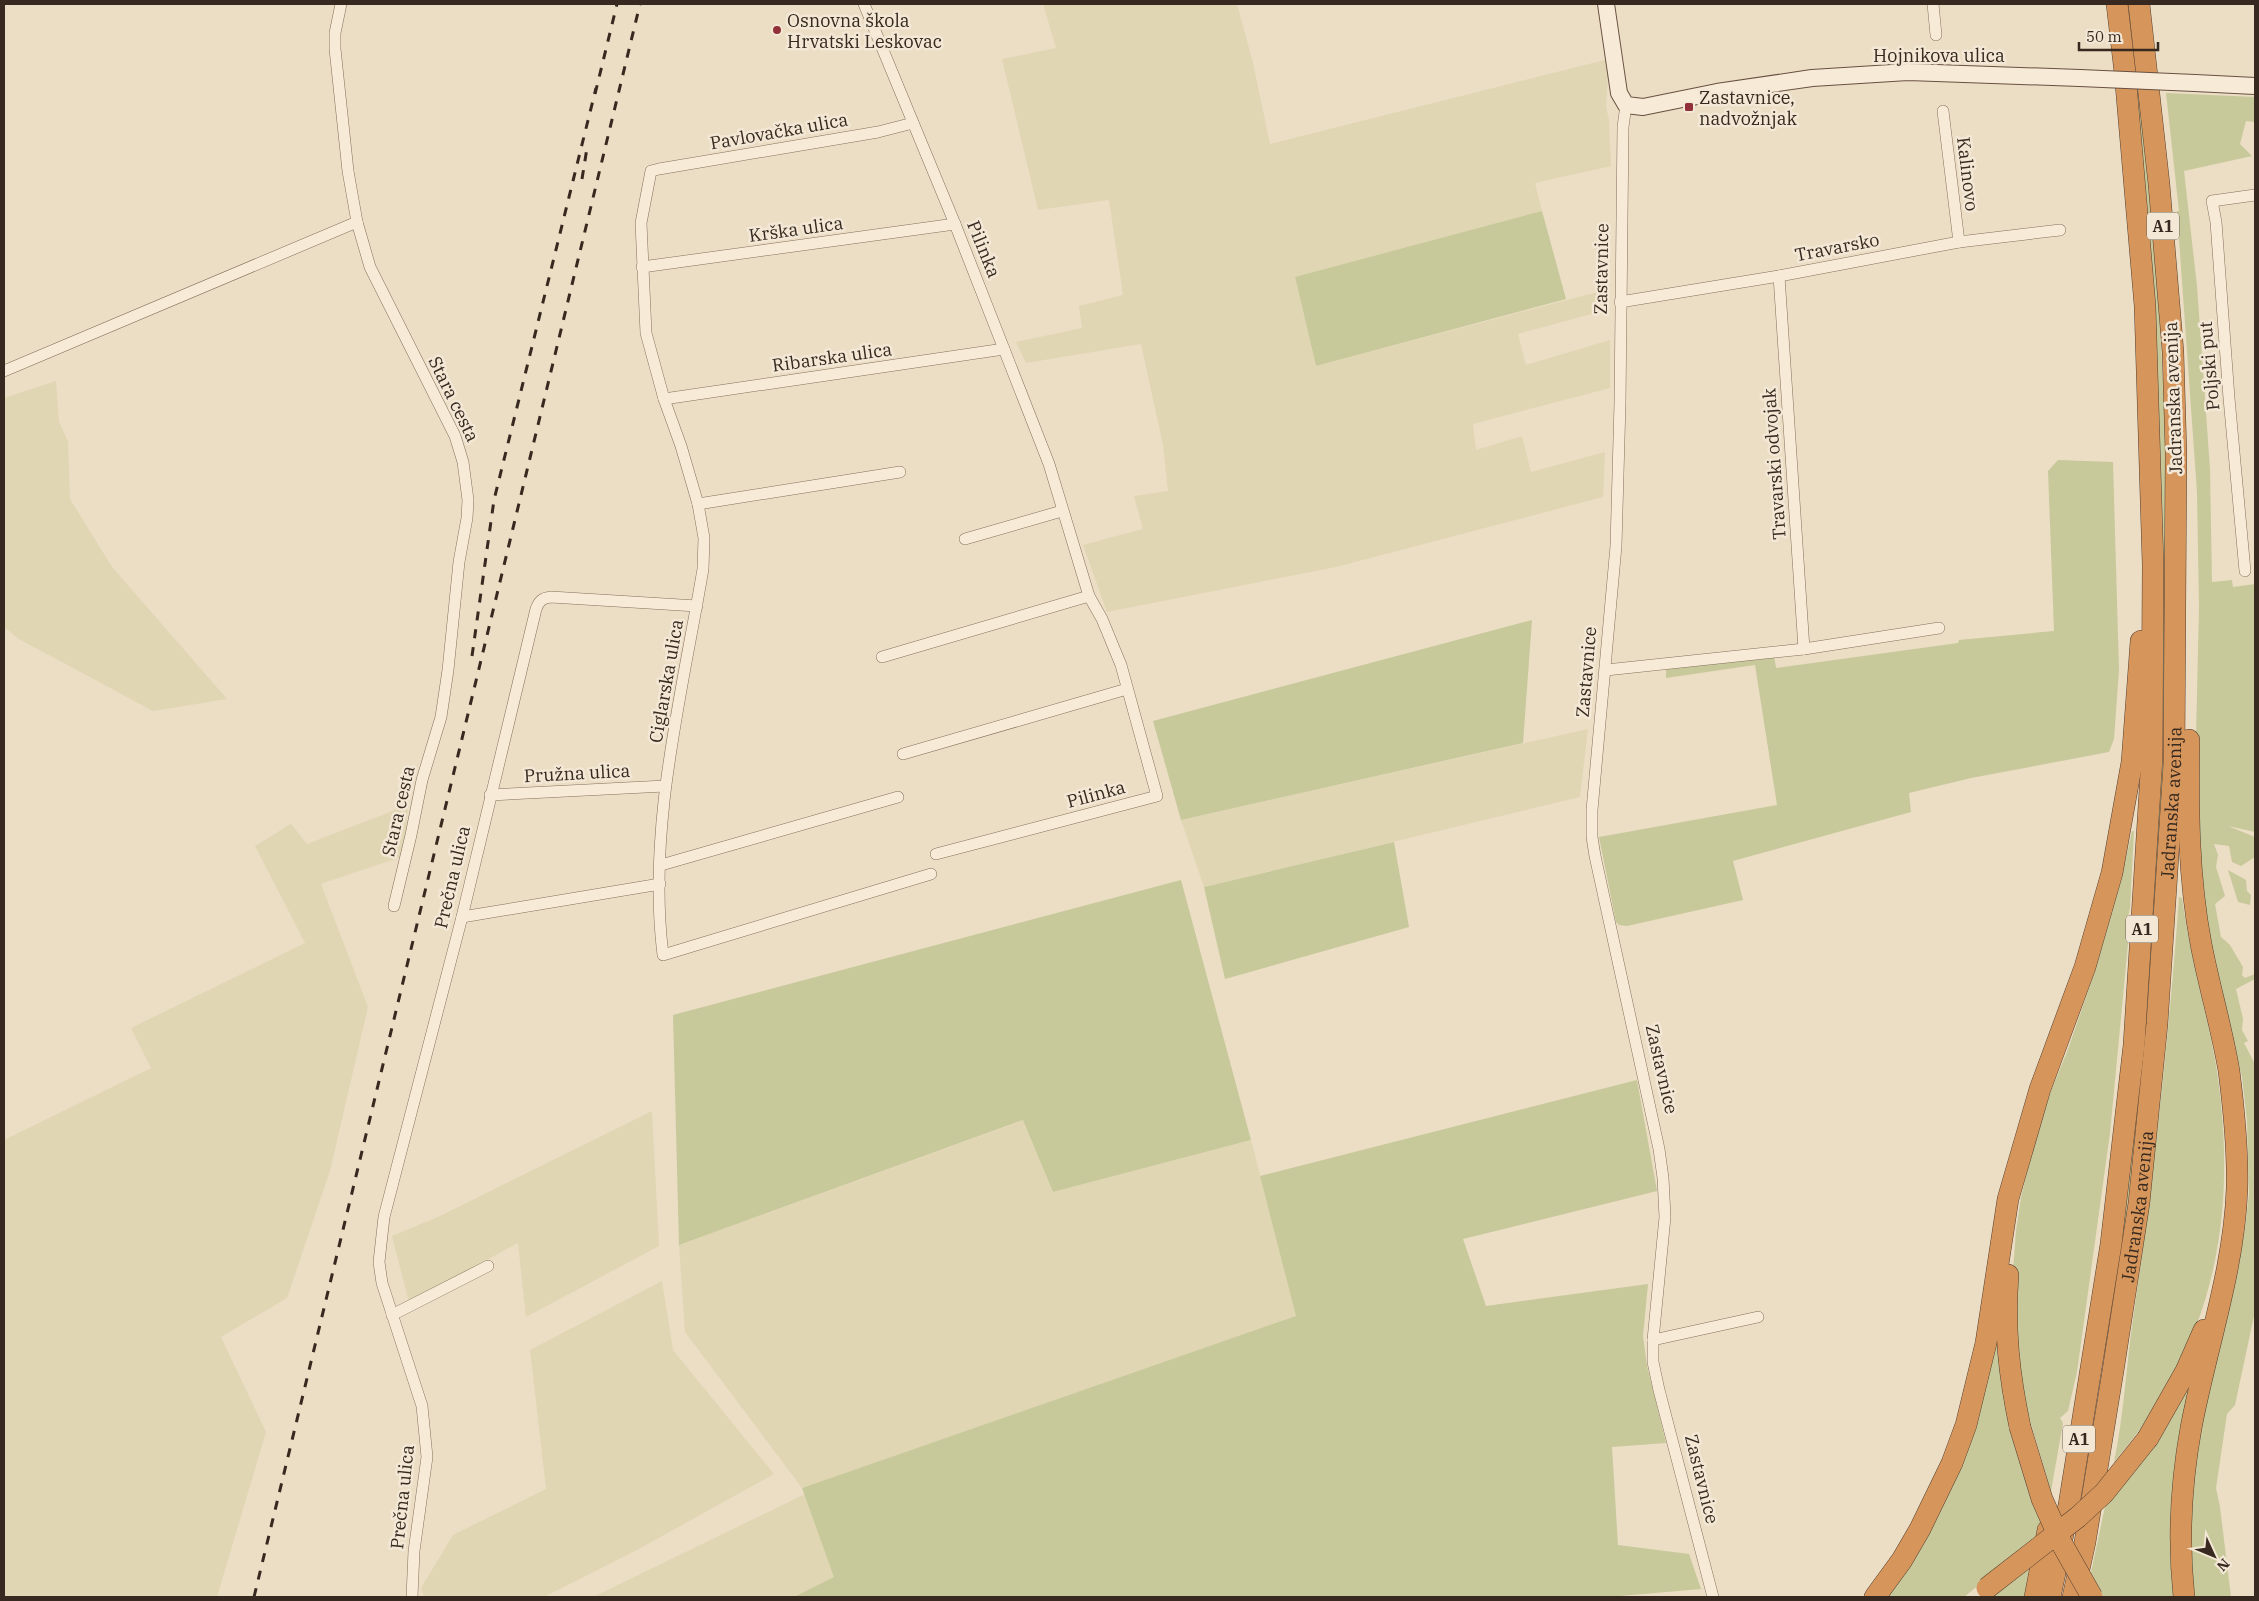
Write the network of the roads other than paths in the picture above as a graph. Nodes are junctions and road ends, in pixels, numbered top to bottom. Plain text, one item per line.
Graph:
1 (341, 4) edge
2 (864, 4) edge
3 (1606, 4) edge
4 (1933, 4) edge
5 (2117, 4) edge
6 (2139, 4) edge
7 (1936, 36) dead end
8 (2255, 86) edge
9 (1626, 105) junction
10 (1943, 111) dead end
11 (913, 123) junction
12 (651, 171) joint
13 (2255, 195) edge
14 (358, 222) junction
15 (955, 224) junction
16 (2060, 230) dead end
17 (1959, 242) junction
18 (642, 267) junction
19 (1780, 276) junction
20 (1620, 302) junction
21 (1004, 349) junction
22 (2173, 352) junction
23 (4, 371) edge
24 (664, 400) junction
25 (900, 472) dead end
26 (2151, 482) junction
27 (698, 504) junction
28 (1062, 511) junction
29 (965, 540) dead end
30 (2246, 571) dead end
31 (1089, 596) junction
32 (697, 606) junction
33 (1939, 628) dead end
34 (1804, 649) junction
35 (882, 657) dead end
36 (1606, 670) junction
37 (1127, 689) junction
38 (903, 754) dead end
39 (665, 786) junction
40 (490, 796) junction
41 (898, 797) dead end
42 (936, 854) dead end
43 (661, 865) junction
44 (931, 874) dead end
45 (660, 884) junction
46 (394, 906) dead end
47 (462, 917) junction
48 (2016, 1175) junction
49 (2233, 1231) junction
50 (488, 1266) dead end
51 (392, 1315) junction
52 (1758, 1317) dead end
53 (1654, 1340) junction
54 (2113, 1371) junction
55 (2089, 1374) junction
56 (1981, 1592) edge
57 (412, 1597) edge
58 (1713, 1597) edge
59 (1876, 1597) edge
60 (2035, 1597) edge
61 (2050, 1597) edge
62 (2073, 1597) edge
63 (2082, 1597) edge
64 (2092, 1597) edge
65 (2184, 1597) edge

1 - 14 street, Stara cesta
2 - 11 street, Pilinka
3 - 9 main road, Zastavnice
4 - 7 street
5 - 26 highway, Jadranska avenija / A1
6 - 22 highway, Jadranska avenija / A1
8 - 9 main road, Hojnikova ulica, bridge
9 - 20 street, Zastavnice
10 - 17 street, Kalinovo
11 - 12 street, Pavlovačka ulica
11 - 15 street, Pilinka
12 - 18 street, Ciglarska ulica
13 - 30 street, Poljski put
14 - 23 street
14 - 46 street, Stara cesta
15 - 18 street, Krška ulica
15 - 21 street, Pilinka
16 - 17 street, Travarsko
17 - 19 street, Travarsko
18 - 24 street, Ciglarska ulica
19 - 20 street, Travarsko
19 - 34 street, Travarski odvojak
20 - 36 street, Zastavnice
21 - 24 street, Ribarska ulica
21 - 28 street, Pilinka
22 - 49 highway
22 - 54 highway, Jadranska avenija / A1
24 - 27 street, Ciglarska ulica
25 - 27 street
26 - 48 highway
26 - 55 highway, Jadranska avenija / A1
27 - 32 street, Ciglarska ulica
28 - 29 street
28 - 31 street, Pilinka
31 - 35 street
31 - 37 street, Pilinka
32 - 39 street, Ciglarska ulica
32 - 40 street, Prečna ulica
33 - 34 street
34 - 36 street
36 - 53 street, Zastavnice
37 - 38 street
37 - 42 street, Pilinka
39 - 40 street, Pružna ulica
39 - 43 street, Ciglarska ulica
40 - 47 street, Prečna ulica
41 - 43 street
43 - 45 street, Ciglarska ulica
44 - 45 street, Ciglarska ulica
45 - 47 street
47 - 51 street, Prečna ulica
48 - 59 highway
48 - 64 highway, bridge
49 - 56 highway, bridge
49 - 65 highway
50 - 51 street
51 - 57 street, Prečna ulica
52 - 53 street
53 - 58 street, Zastavnice
54 - 62 highway, Jadranska avenija / A1
54 - 63 highway
55 - 60 highway
55 - 61 highway, Jadranska avenija / A1

